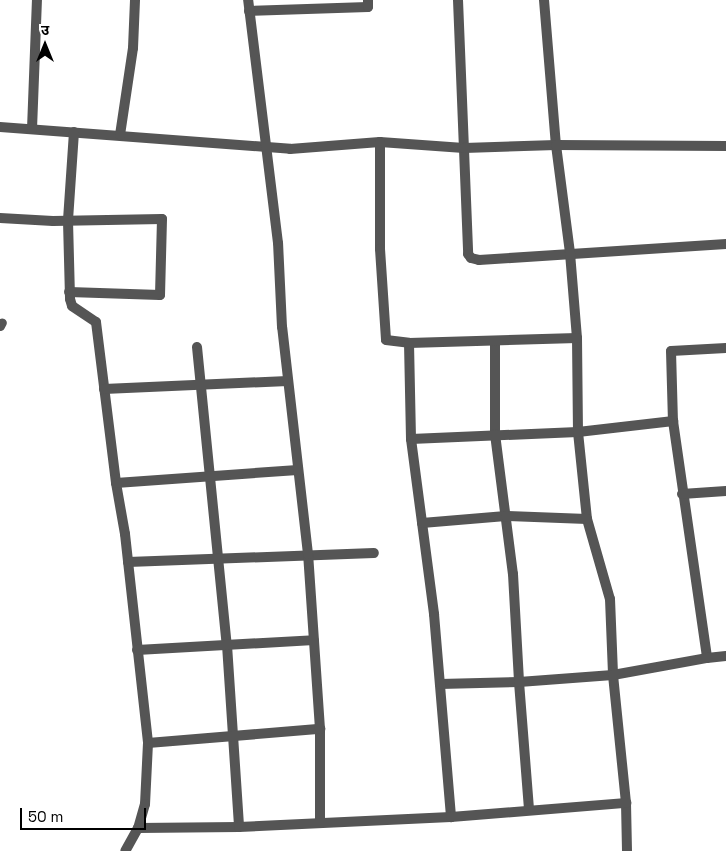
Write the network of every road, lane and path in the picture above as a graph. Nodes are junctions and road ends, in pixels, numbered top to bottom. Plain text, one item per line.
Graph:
1 (37, 0) edge
2 (134, 0) edge
3 (368, 0) edge
4 (458, 0) edge
5 (544, 0) edge
6 (249, 5) edge
7 (0, 127) edge
8 (32, 129) junction
9 (74, 132) junction
10 (120, 135) junction
11 (380, 142) junction
12 (556, 145) junction
13 (265, 146) junction
14 (726, 146) edge
15 (464, 148) junction
16 (0, 218) edge
17 (68, 220) junction
18 (726, 244) edge
19 (570, 253) junction
20 (70, 292) junction
21 (577, 338) junction
22 (495, 341) junction
23 (409, 343) junction
24 (197, 347) dead end
25 (726, 348) edge
26 (288, 381) junction
27 (201, 384) junction
28 (104, 389) junction
29 (673, 421) junction
30 (578, 432) junction
31 (495, 434) junction
32 (412, 439) junction
33 (298, 470) junction
34 (210, 476) junction
35 (116, 483) junction
36 (726, 491) edge
37 (682, 494) junction
38 (506, 516) junction
39 (586, 519) junction
40 (422, 523) junction
41 (374, 553) dead end
42 (308, 554) junction
43 (218, 558) junction
44 (128, 562) junction
45 (314, 640) junction
46 (227, 645) junction
47 (137, 650) junction
48 (726, 656) edge
49 (707, 658) junction
50 (613, 675) junction
51 (518, 682) junction
52 (440, 684) junction
53 (320, 729) junction
54 (233, 736) junction
55 (148, 743) junction
56 (626, 803) junction
57 (530, 810) junction
58 (451, 817) junction
59 (320, 823) junction
60 (239, 827) junction
61 (138, 828) junction
62 (126, 851) edge
63 (627, 851) edge

1 - 8 street
2 - 10 street
3 - 6 street
4 - 15 street
5 - 12 street
6 - 13 street
7 - 8 street
8 - 9 street
9 - 10 street
9 - 17 street
10 - 13 street
11 - 13 street
11 - 15 street
11 - 23 street
12 - 14 street
12 - 15 street
12 - 19 street
13 - 26 street
15 - 19 street
16 - 17 street
17 - 20 street
17 - 20 street
18 - 19 street
19 - 21 street
20 - 28 street
21 - 22 street
21 - 30 street
22 - 23 street
22 - 31 street
23 - 32 street
24 - 27 street
25 - 29 street
26 - 27 street
26 - 33 street
27 - 28 street
27 - 34 street
28 - 35 street
29 - 30 street
29 - 37 street
30 - 31 street
30 - 39 street
31 - 32 street
31 - 38 street
32 - 40 street
33 - 34 street
33 - 42 street
34 - 35 street
34 - 43 street
35 - 44 street
36 - 37 street
37 - 49 street
38 - 39 street
38 - 40 street
38 - 51 street
39 - 50 street
40 - 52 street
41 - 42 street
42 - 43 street
42 - 45 street
43 - 44 street
43 - 46 street
44 - 47 street
45 - 46 street
45 - 53 street
46 - 47 street
46 - 54 street
47 - 55 street
48 - 49 street
49 - 50 street
50 - 51 street
50 - 56 street
51 - 52 street
51 - 57 street
52 - 58 street
53 - 54 street
53 - 59 street
54 - 55 street
54 - 60 street
55 - 61 street
56 - 57 street
56 - 63 street
57 - 58 street
58 - 59 street
59 - 60 street
60 - 61 street
61 - 62 street

